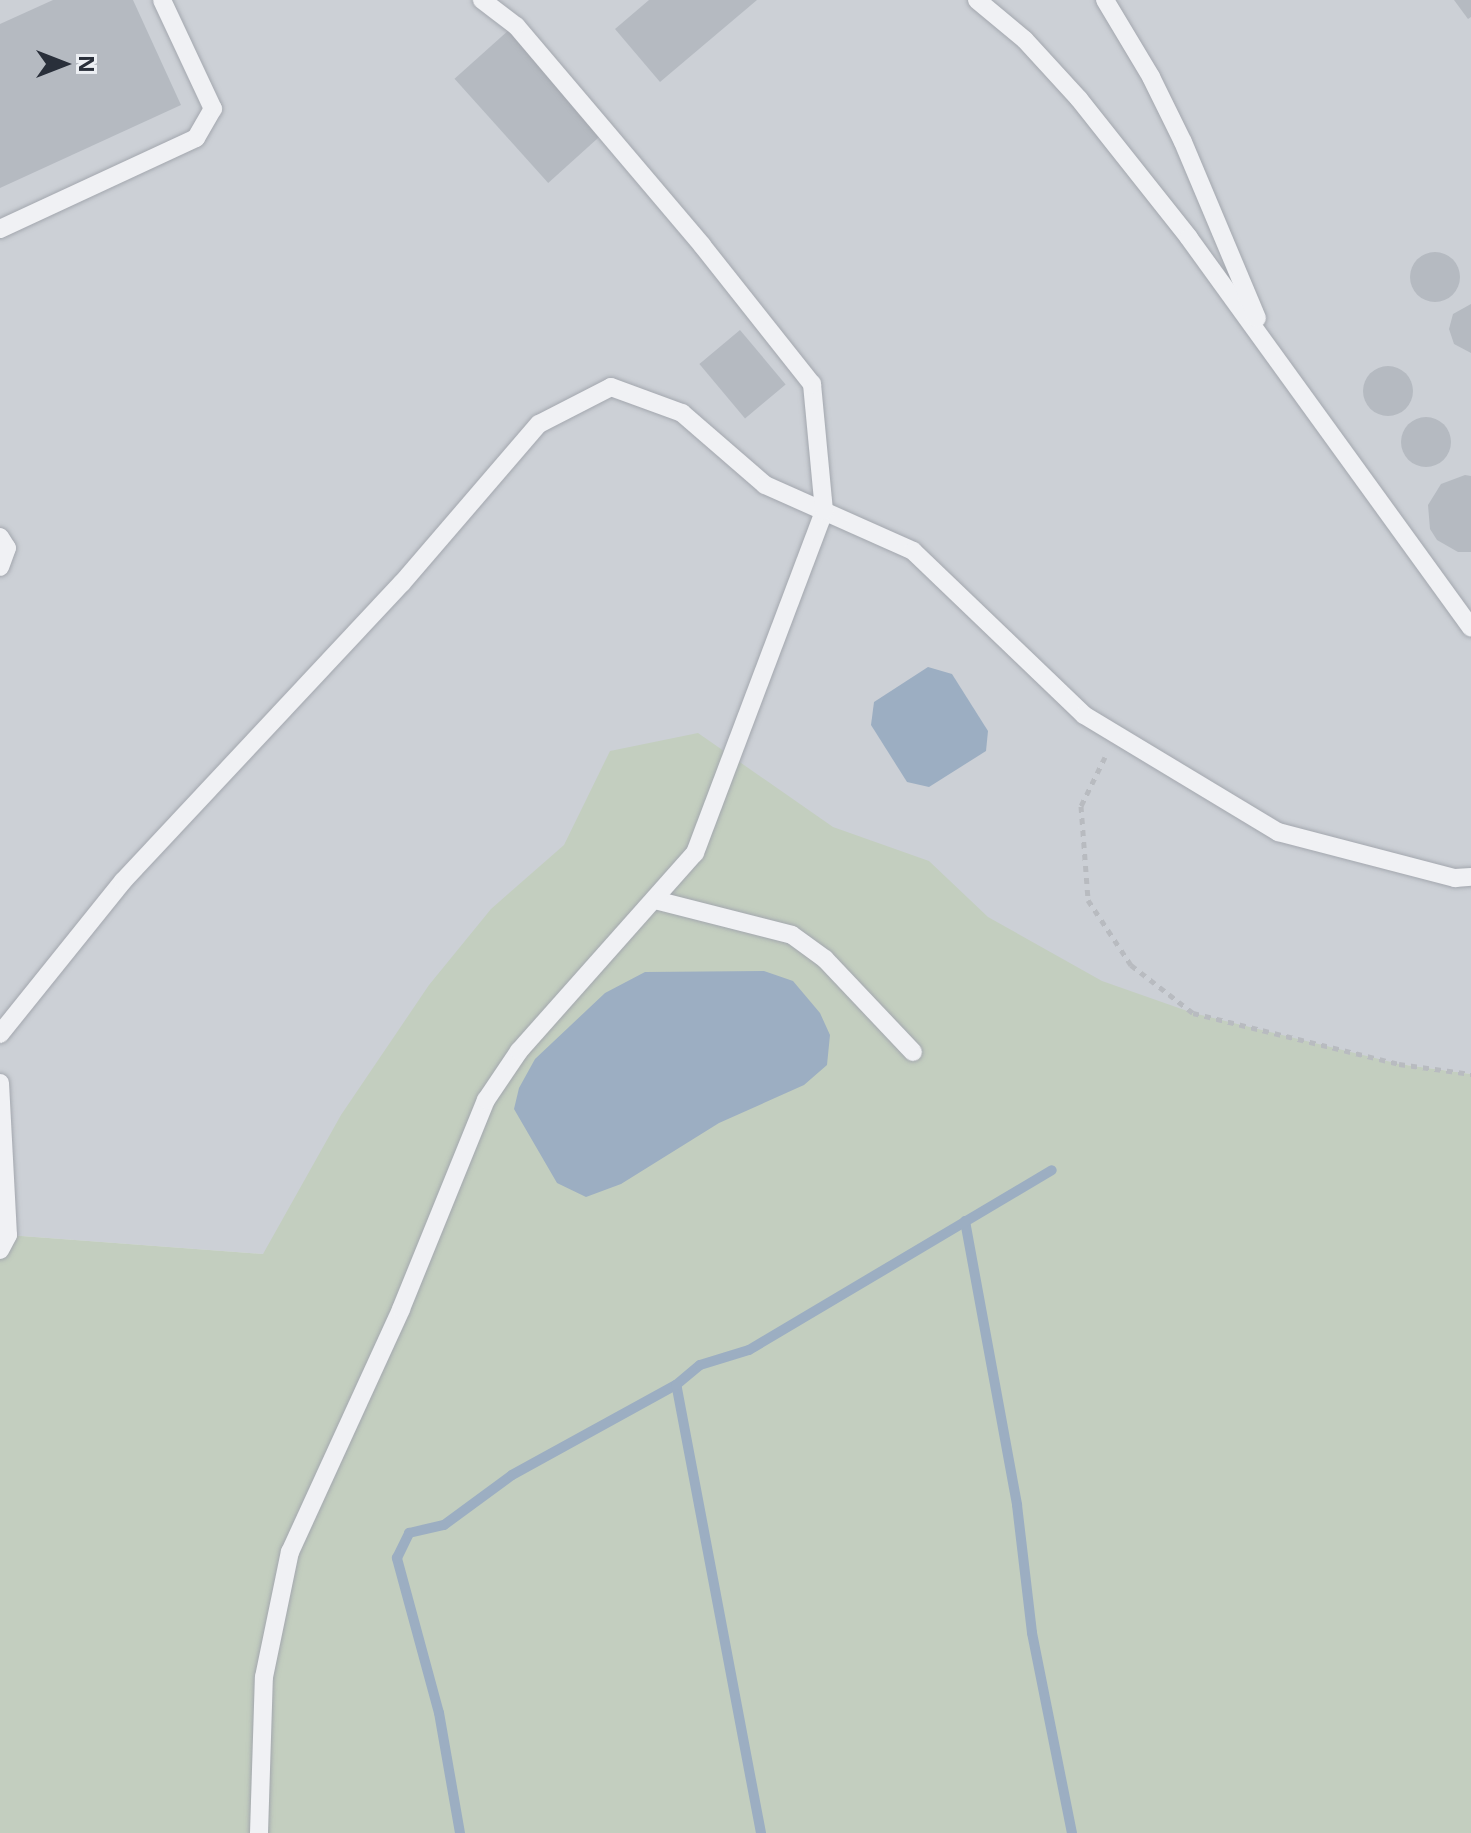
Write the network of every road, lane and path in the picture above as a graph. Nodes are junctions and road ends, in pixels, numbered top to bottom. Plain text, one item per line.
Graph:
1 (162, 0) edge
2 (482, 0) edge
3 (977, 0) edge
4 (1105, 0) edge
5 (0, 229) edge
6 (1267, 342) junction
7 (824, 511) junction
8 (0, 537) edge
9 (0, 567) edge
10 (1471, 628) edge
11 (1116, 735) junction
12 (1471, 877) edge
13 (655, 900) junction
14 (0, 1034) edge
15 (913, 1052) dead end
16 (1471, 1074) edge
17 (0, 1083) edge
18 (0, 1250) edge
19 (259, 1833) edge

1 - 5 lane
2 - 7 lane
3 - 6 lane
4 - 6 lane
6 - 10 lane
7 - 11 lane
7 - 13 lane
7 - 14 lane
8 - 9 lane
11 - 12 lane
11 - 16 path
13 - 15 lane
13 - 19 lane
17 - 18 lane

